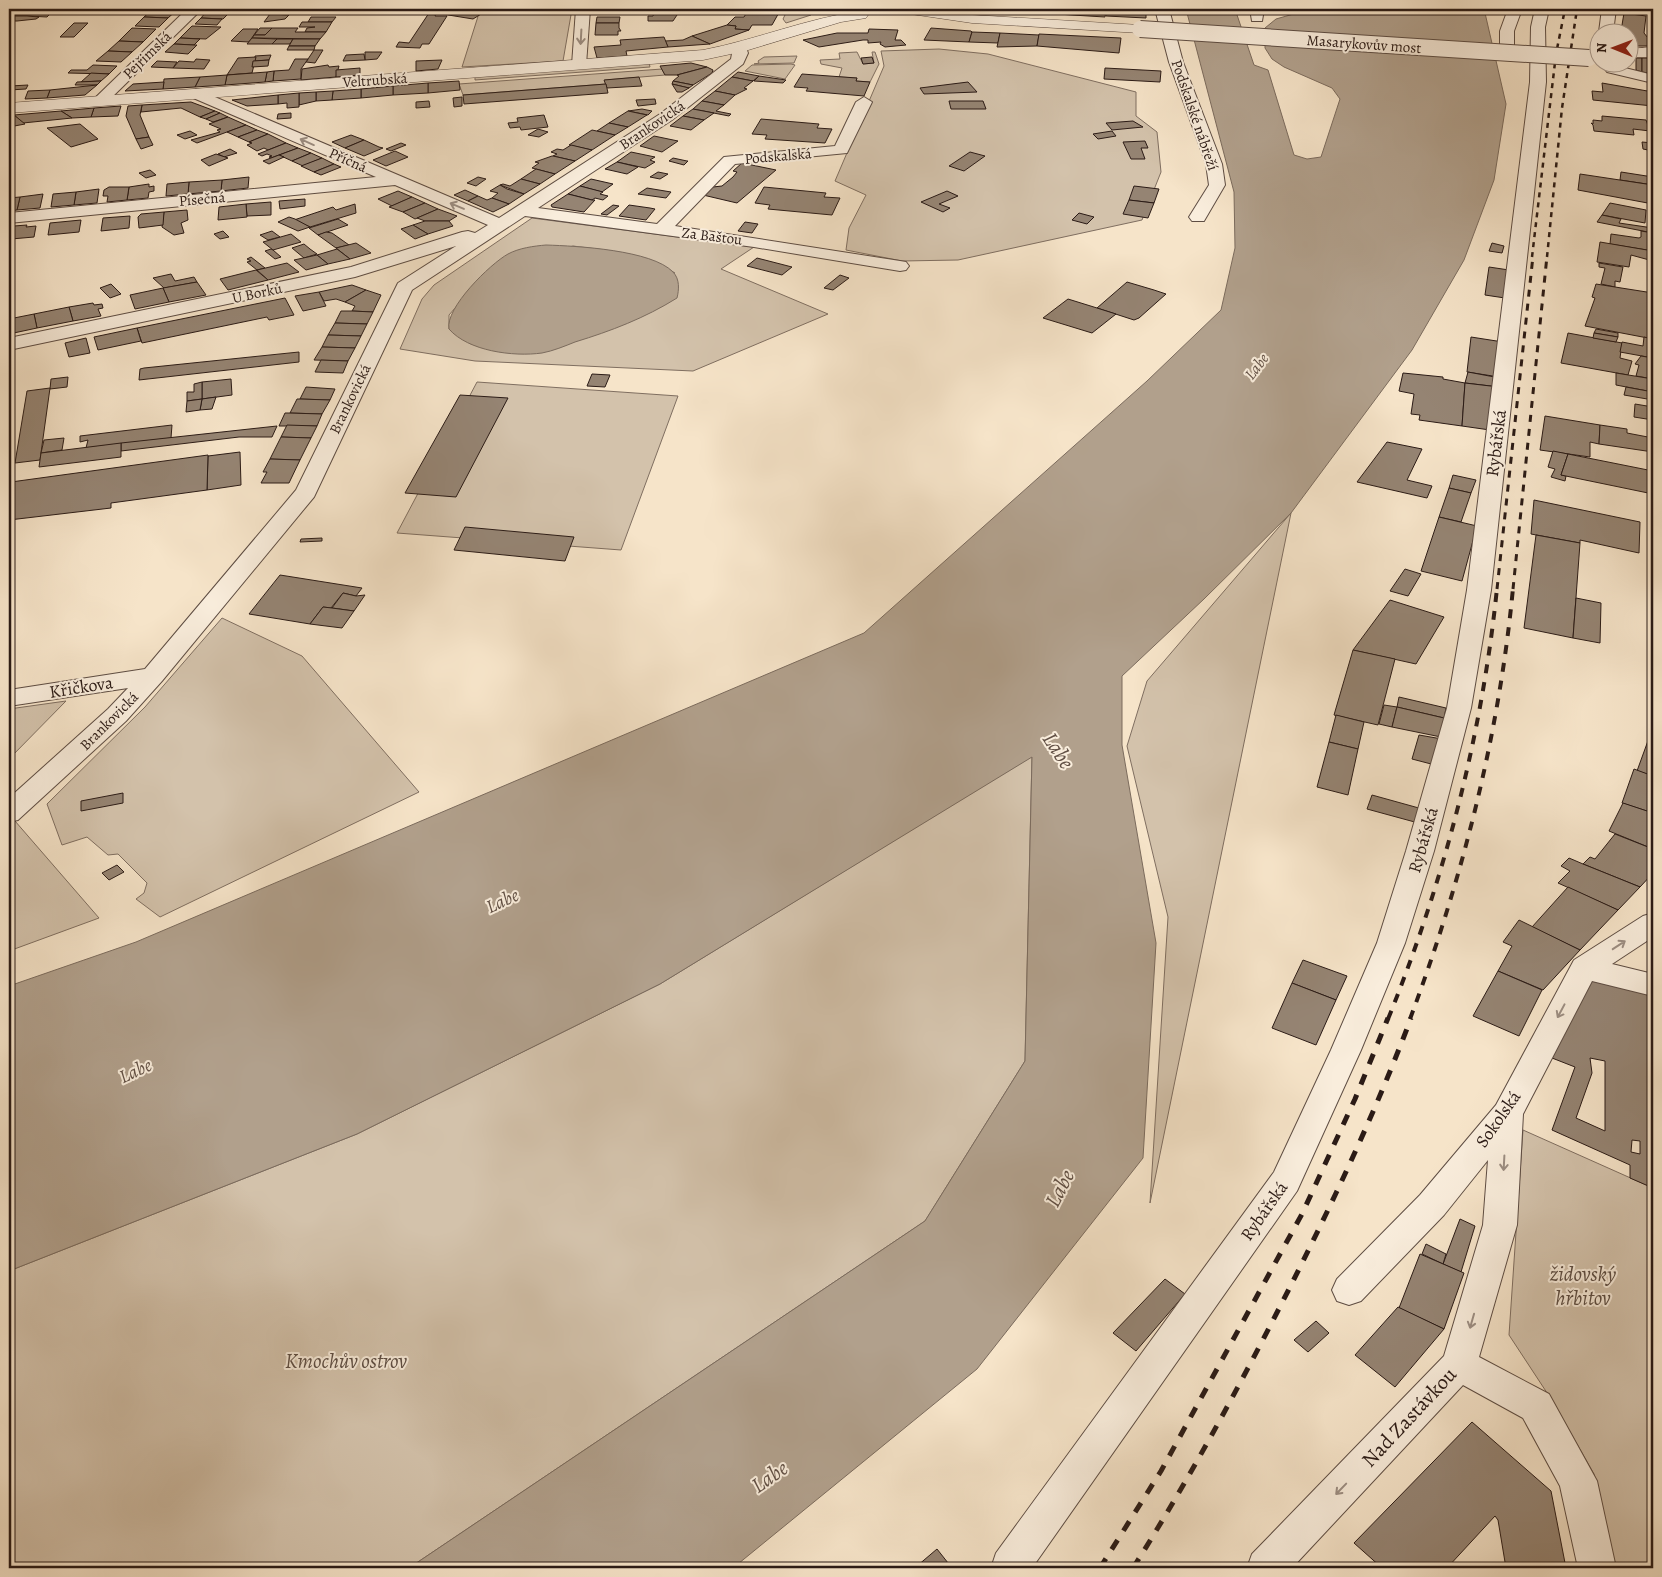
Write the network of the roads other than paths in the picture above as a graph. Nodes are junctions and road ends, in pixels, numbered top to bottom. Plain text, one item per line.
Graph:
1 (195, 9) edge
2 (583, 9) edge
3 (831, 9) edge
4 (1162, 9) edge
5 (1515, 9) edge
6 (1542, 9) edge
7 (1609, 9) edge
8 (879, 13) edge
9 (1607, 22) edge
10 (740, 48) junction
11 (1507, 50) junction
12 (1653, 52) edge
13 (1640, 53) edge
14 (1590, 58) edge
15 (579, 65) junction
16 (1621, 72) edge
17 (1653, 79) edge
18 (196, 94) junction
19 (100, 101) junction
20 (864, 102) dead end
21 (9, 108) edge
22 (395, 180) junction
23 (524, 211) junction
24 (1198, 217) dead end
25 (9, 218) edge
26 (502, 225) junction
27 (661, 230) junction
28 (900, 266) dead end
29 (355, 272) junction
30 (404, 287) junction
31 (9, 344) edge
32 (153, 676) junction
33 (9, 698) edge
34 (9, 813) edge
35 (1653, 923) edge
36 (1584, 968) junction
37 (1653, 985) edge
38 (1507, 1114) junction
39 (1350, 1290) dead end
40 (1459, 1365) junction
41 (1010, 1567) dead end
42 (1266, 1568) edge
43 (1597, 1568) edge

1 - 19 street, Pejřimská
2 -> 15 street
3 - 8 street
3 - 10 street
4 - 24 street, Podskalské nábřeží
5 - 11 street
6 - 41 street, Rybářská
7 - 9 street
8 - 10 street
8 - 11 street, Masarykovův most, bridge
10 - 15 street, Veltrubská
10 - 23 street, Brankovická
11 - 14 street, Masarykovův most, bridge
12 - 13 street
15 - 18 street, Veltrubská
16 - 17 street
18 - 19 street, Veltrubská
22 -> 18 street, Příčná
19 - 21 street, Veltrubská
20 - 27 street, Podskalská
22 - 25 street, Písečná
26 -> 22 street, Příčná
23 - 26 street, Brankovická
23 - 27 street, Za Baštou
26 - 29 street, U Borků
26 - 30 street, Brankovická
27 - 28 street, Za Baštou
29 - 30 street
29 - 31 street, U Borků
30 - 32 street, Brankovická
32 - 33 street, Křičkova
32 - 34 street, Brankovická
36 -> 35 street, Sokolská
36 - 37 street
36 -> 38 street, Sokolská
38 - 39 street, Sokolská
38 -> 40 street, Nad Zastávkou
40 -> 42 street, Nad Zastávkou
40 - 43 street

